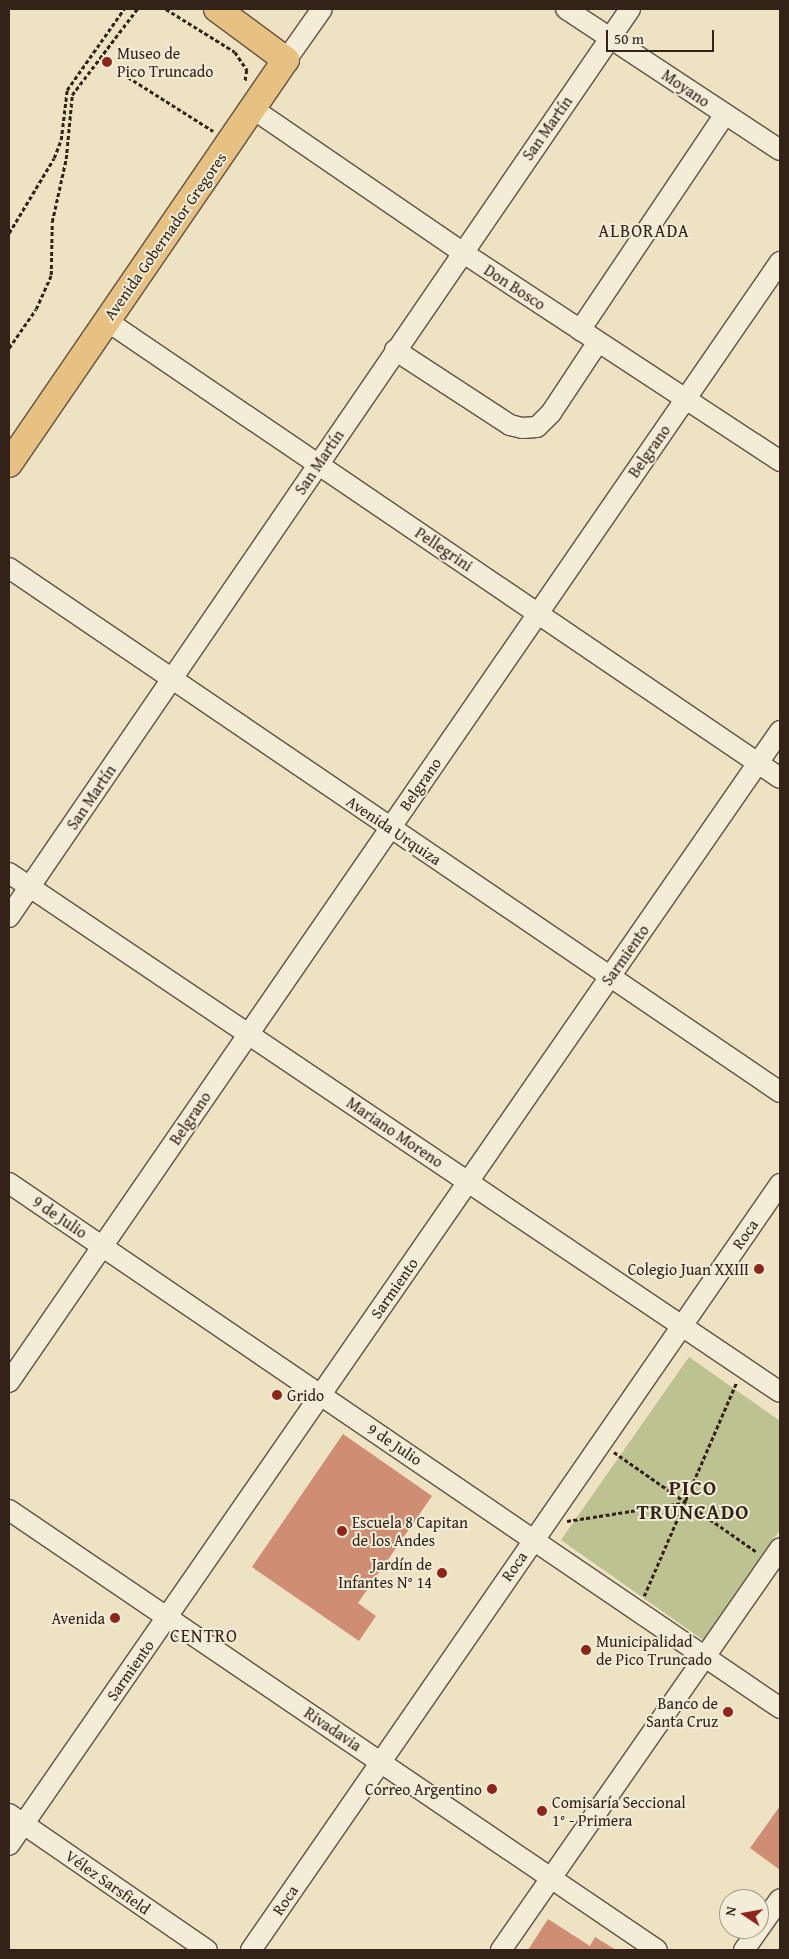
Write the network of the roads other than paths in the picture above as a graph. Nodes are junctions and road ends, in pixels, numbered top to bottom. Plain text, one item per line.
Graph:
1 (217, 9) edge
2 (322, 9) edge
3 (566, 9) edge
4 (630, 9) edge
5 (610, 38) junction
6 (286, 60) junction
7 (248, 98) junction
8 (725, 114) junction
9 (780, 150) edge
10 (462, 252) junction
11 (780, 262) edge
12 (107, 321) junction
13 (580, 330) junction
14 (598, 342) junction
15 (396, 350) junction
16 (685, 399) junction
17 (780, 461) edge
18 (9, 464) edge
19 (318, 464) junction
20 (9, 568) edge
21 (538, 613) junction
22 (172, 678) junction
23 (780, 731) edge
24 (758, 763) junction
25 (780, 778) edge
26 (390, 827) junction
27 (9, 873) edge
28 (30, 887) junction
29 (9, 917) edge
30 (610, 977) junction
31 (248, 1034) junction
32 (780, 1092) edge
33 (9, 1182) edge
34 (468, 1182) junction
35 (780, 1184) edge
36 (102, 1246) junction
37 (681, 1325) junction
38 (9, 1382) edge
39 (780, 1392) edge
40 (321, 1394) junction
41 (9, 1510) edge
42 (539, 1532) junction
43 (776, 1555) edge
44 (166, 1617) junction
45 (705, 1654) junction
46 (780, 1708) edge
47 (379, 1760) junction
48 (16, 1819) edge
49 (9, 1845) edge
50 (551, 1876) junction
51 (780, 1898) edge
52 (207, 1950) edge
53 (251, 1950) edge
54 (501, 1950) edge
55 (656, 1950) edge
56 (744, 1950) edge

1 - 6 main road
2 - 6 street, Avenida Gobernador Gregores
3 - 5 street, Moyano
4 - 5 street, San Martín
5 - 8 street, Moyano
5 - 10 street, San Martín
6 - 7 main road, Avenida Gobernador Gregores
7 - 10 street, Don Bosco
7 - 12 main road, Avenida Gobernador Gregores
8 - 9 street, Moyano
8 - 13 street
10 - 13 street, Don Bosco
10 - 15 street, San Martín
11 - 16 street, Belgrano
12 - 18 main road, Avenida Gobernador Gregores
12 - 19 street, Pellegrini
13 - 14 street, Don Bosco
14 - 15 street
14 - 16 street, Don Bosco
15 - 19 street, San Martín
16 - 17 street, Don Bosco
16 - 21 street, Belgrano
19 - 21 street, Pellegrini
19 - 22 street, San Martín
20 - 22 street, Avenida Urquiza
21 - 24 street, Pellegrini
21 - 26 street, Belgrano
22 - 26 street, Avenida Urquiza
22 - 28 street, San Martín
23 - 24 street, Sarmiento
24 - 25 street, Pellegrini
24 - 30 street, Sarmiento
26 - 30 street, Avenida Urquiza
26 - 31 street, Belgrano
27 - 28 street, Mariano Moreno
28 - 29 street, San Martín
28 - 31 street, Mariano Moreno
30 - 32 street, Avenida Urquiza
30 - 34 street, Sarmiento
31 - 34 street, Mariano Moreno
31 - 36 street, Belgrano
33 - 36 street, 9 de Julio
34 - 37 street, Mariano Moreno
34 - 40 street, Sarmiento
35 - 37 street, Roca
36 - 38 street, Belgrano
36 - 40 street, 9 de Julio
37 - 39 street, Mariano Moreno
37 - 42 street, Roca
40 - 42 street, 9 de Julio
40 - 44 street, Sarmiento
41 - 44 street, Rivadavia
42 - 45 street, 9 de Julio
42 - 47 street, Roca
43 - 45 street
44 - 47 street, Rivadavia
44 - 48 street, Sarmiento
45 - 46 street, 9 de Julio
45 - 50 street
47 - 50 street, Rivadavia
47 - 53 street, Roca
48 - 49 street, Sarmiento
48 - 52 street, Vélez Sarsfield
50 - 54 street
50 - 55 street, Rivadavia
51 - 56 street

